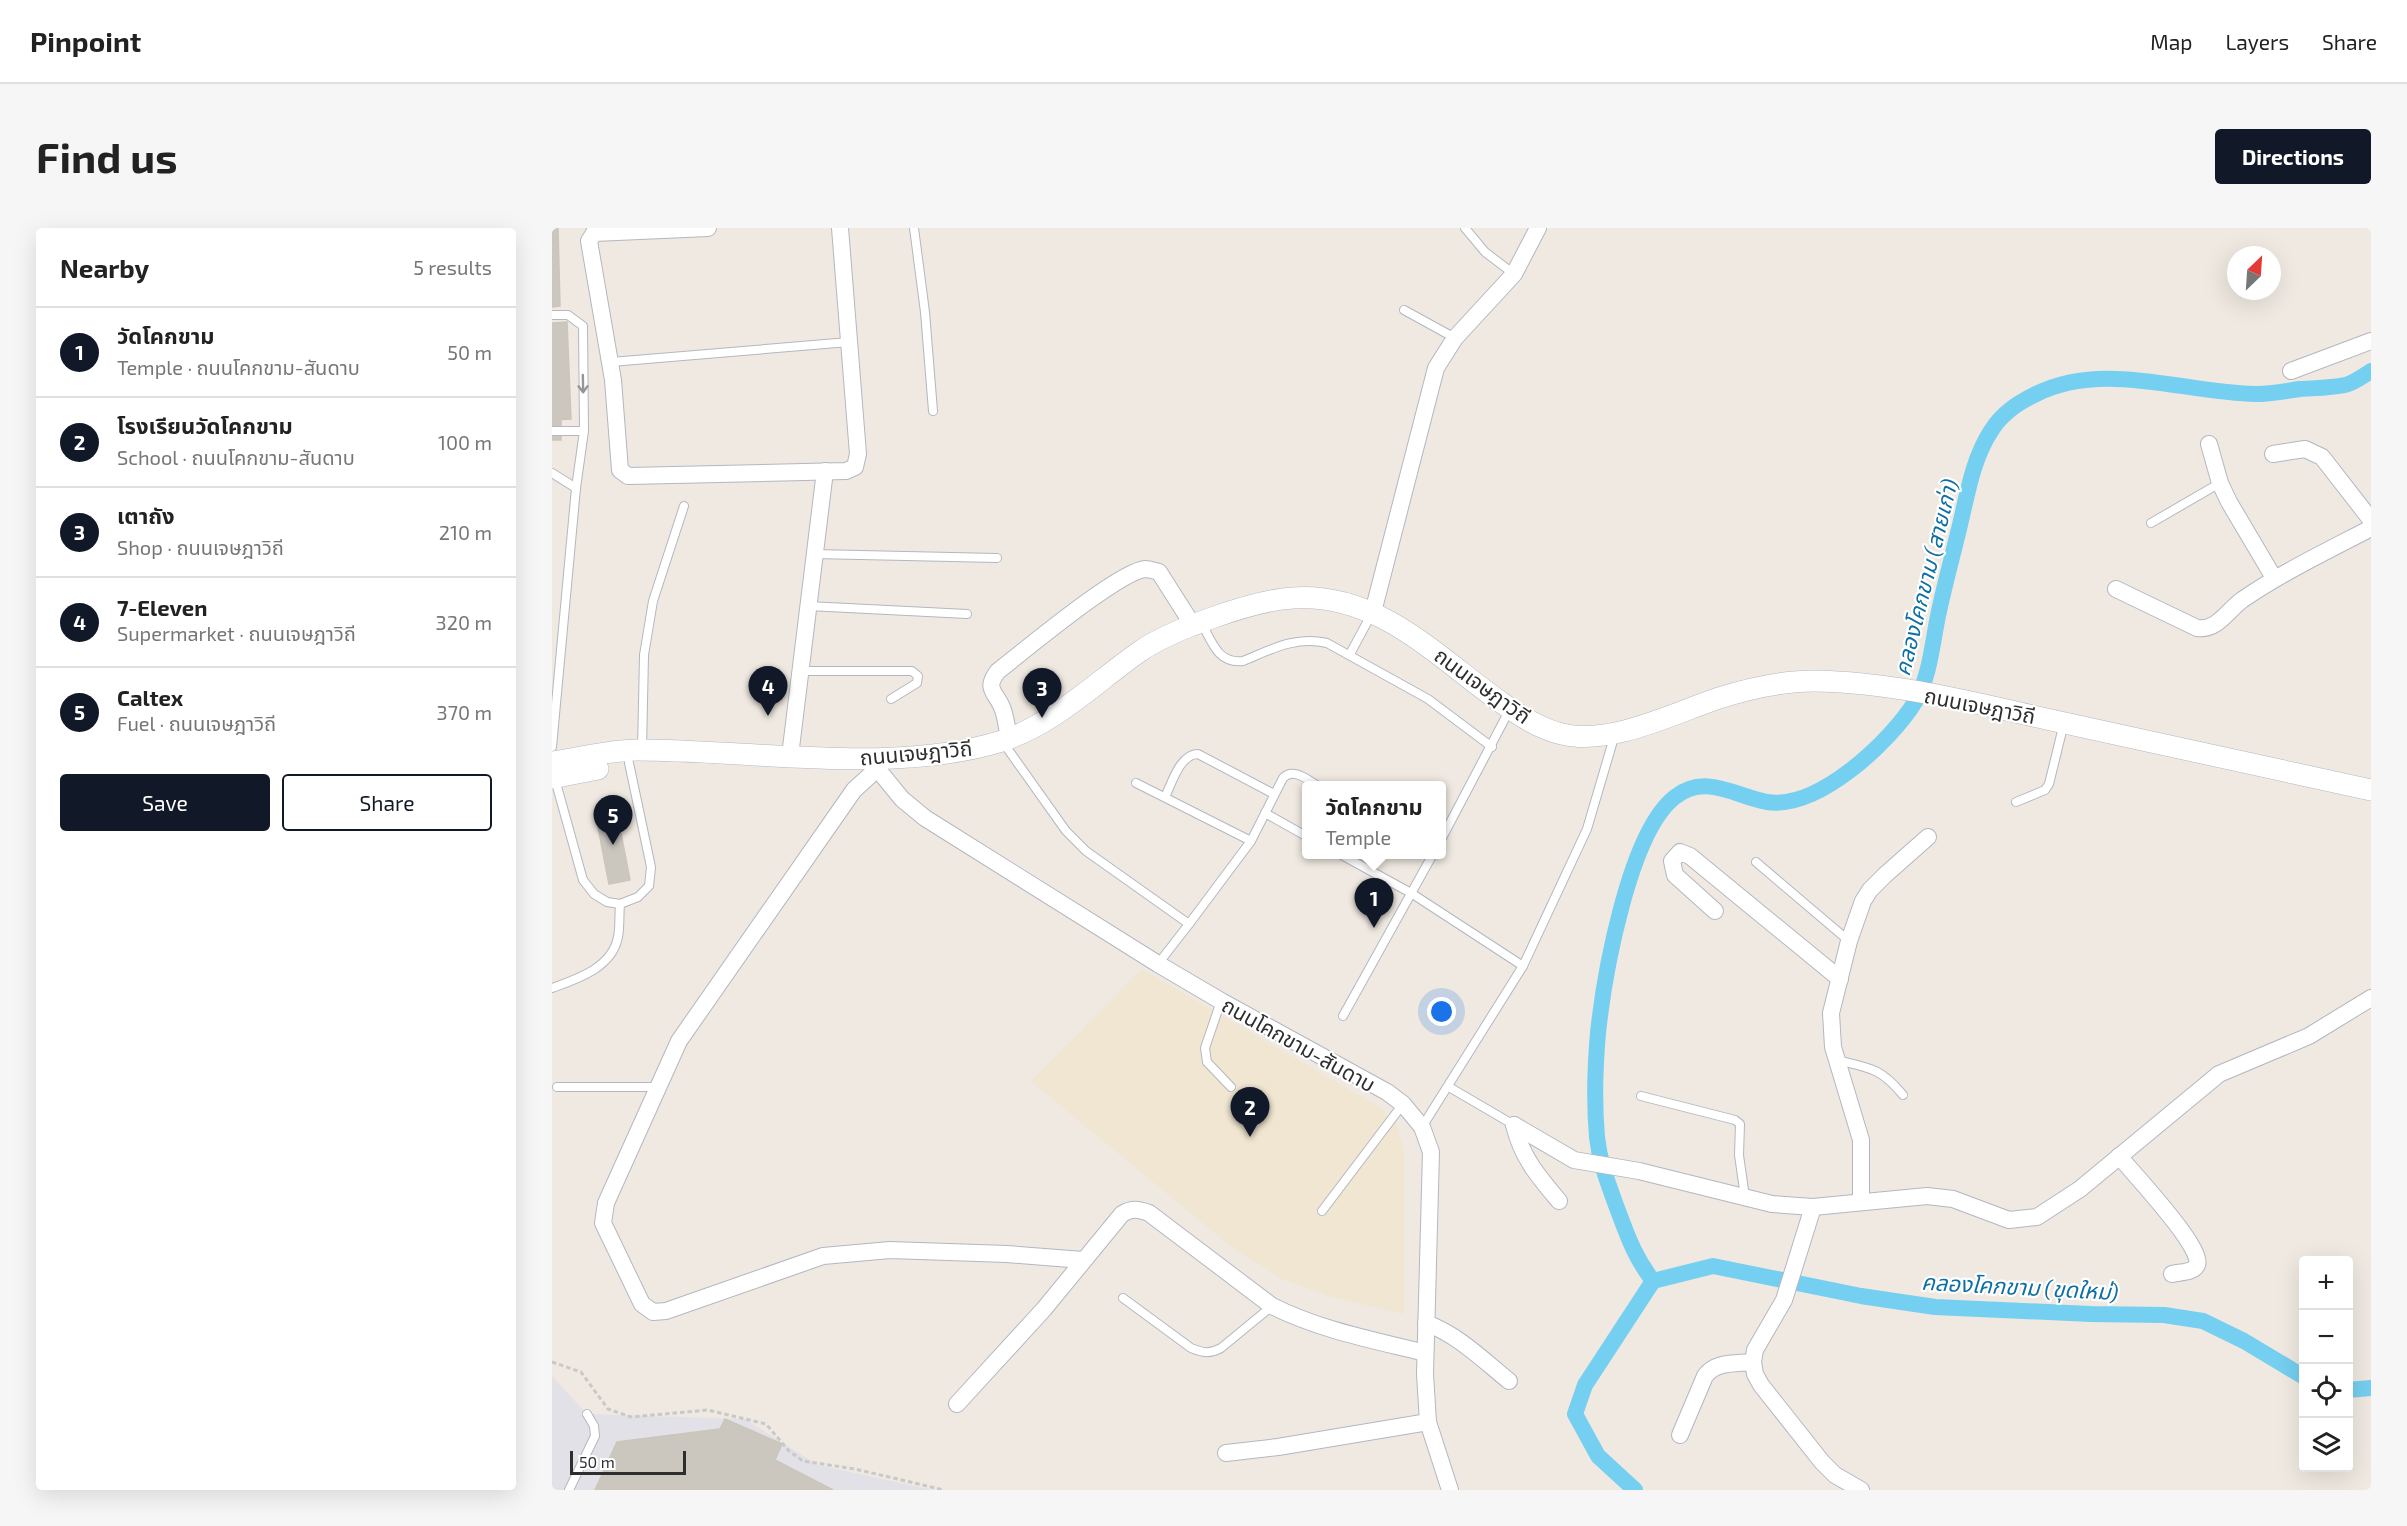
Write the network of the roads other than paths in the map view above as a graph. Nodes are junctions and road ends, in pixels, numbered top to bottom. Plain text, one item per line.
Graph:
1 (708, 228) edge
2 (840, 228) edge
3 (914, 228) edge
4 (1465, 228) edge
5 (1538, 228) edge
6 (1514, 274) junction
7 (1404, 310) dead end
8 (552, 315) edge
9 (1455, 338) junction
10 (2371, 341) edge
11 (849, 342) junction
12 (610, 362) junction
13 (2291, 371) dead end
14 (933, 411) dead end
15 (552, 431) edge
16 (584, 431) junction
17 (2209, 444) dead end
18 (2273, 454) dead end
19 (825, 471) junction
20 (552, 473) edge
21 (2220, 483) junction
22 (576, 488) junction
23 (684, 506) dead end
24 (2371, 520) edge
25 (2151, 523) dead end
26 (2371, 528) edge
27 (814, 554) junction
28 (997, 558) dead end
29 (2274, 578) junction
30 (2116, 589) dead end
31 (808, 606) junction
32 (1373, 612) junction
33 (967, 614) dead end
34 (1198, 625) junction
35 (1350, 654) junction
36 (800, 671) junction
37 (891, 699) dead end
38 (1510, 709) junction
39 (2064, 722) junction
40 (1615, 733) junction
41 (1005, 739) junction
42 (552, 747) edge
43 (1491, 747) junction
44 (790, 756) junction
45 (636, 757) junction
46 (873, 764) junction
47 (553, 772) edge
48 (1308, 781) edge
49 (1137, 783) dead end
50 (2371, 790) edge
51 (1274, 794) junction
52 (1165, 797) junction
53 (2016, 802) dead end
54 (1265, 813) junction
55 (1446, 831) edge
56 (1302, 834) edge
57 (1928, 837) dead end
58 (1251, 841) junction
59 (1347, 859) edge
60 (1430, 859) edge
61 (1756, 861) dead end
62 (1411, 893) junction
63 (620, 904) junction
64 (1715, 911) dead end
65 (1189, 924) junction
66 (1849, 941) junction
67 (1158, 964) junction
68 (1523, 966) junction
69 (1840, 979) junction
70 (552, 988) edge
71 (2371, 998) edge
72 (1221, 1001) junction
73 (1343, 1016) dead end
74 (1837, 1060) junction
75 (1449, 1086) junction
76 (557, 1087) dead end
77 (658, 1087) junction
78 (1231, 1087) dead end
79 (1903, 1095) dead end
80 (1641, 1096) dead end
81 (1403, 1104) junction
82 (1514, 1125) junction
83 (1422, 1127) junction
84 (2119, 1156) junction
85 (1745, 1197) junction
86 (1559, 1201) dead end
87 (1861, 1201) junction
88 (1813, 1207) junction
89 (1322, 1211) dead end
90 (1083, 1260) junction
91 (2172, 1274) dead end
92 (1123, 1298) dead end
93 (1272, 1306) junction
94 (1426, 1323) junction
95 (1425, 1353) junction
96 (1753, 1362) junction
97 (1509, 1381) dead end
98 (957, 1404) dead end
99 (587, 1414) dead end
100 (1428, 1422) junction
101 (1680, 1436) dead end
102 (1226, 1453) dead end
103 (569, 1490) edge
104 (1450, 1490) edge
105 (1860, 1490) edge

1 - 12 street
2 - 11 street
3 - 14 lane
4 - 6 lane
5 - 6 street
6 - 9 street
7 - 9 lane
8 -> 16 lane
9 - 32 street
10 - 13 street
11 - 12 lane
11 - 19 street
12 - 19 street
15 - 16 lane
16 - 22 lane
17 - 21 street
18 - 24 street
19 - 27 street
20 - 22 lane
21 - 25 lane
21 - 29 street
22 - 42 lane
23 - 45 lane
26 - 29 street
27 - 28 lane
27 - 31 street
29 - 30 street
31 - 33 lane
31 - 36 street
32 - 34 street, ถนนเจษฎาวิถี
32 - 35 lane
32 - 38 street, ถนนเจษฎาวิถี
34 - 35 lane
34 - 41 street, ถนนเจษฎาวิถี
34 - 41 street
35 - 43 lane
36 - 37 lane
36 - 44 street
38 - 40 street, ถนนเจษฎาวิถี
38 - 43 lane
39 - 40 street, ถนนเจษฎาวิถี
39 - 50 street, ถนนเจษฎาวิถี
39 - 53 lane
40 - 68 lane
41 - 46 street, ถนนเจษฎาวิถี
41 - 65 lane
43 - 55 lane
44 - 45 street, ถนนเจษฎาวิถี
44 - 46 street, ถนนเจษฎาวิถี
45 - 47 street, ถนนเจษฎาวิถี
45 - 63 lane
46 - 67 street, ถนนโคกขาม-สันดาบ
46 - 77 street
47 - 63 lane
48 - 51 lane
49 - 52 lane
51 - 52 lane
51 - 54 lane
52 - 58 lane
54 - 56 lane
54 - 58 lane
57 - 66 street
58 - 65 lane
59 - 62 lane
60 - 62 lane
61 - 66 lane
62 - 68 lane
62 - 73 lane
63 - 70 lane
64 - 69 street
65 - 67 lane
66 - 69 street
67 - 72 street, ถนนโคกขาม-สันดาบ
68 - 75 lane
69 - 74 street
71 - 84 street
72 - 78 lane
72 - 81 street, ถนนโคกขาม-สันดาบ
74 - 79 lane
74 - 87 street
75 - 82 lane
75 - 83 lane
76 - 77 lane
77 - 90 street
80 - 85 lane
81 - 83 street, ถนนโคกขาม-สันดาบ
81 - 89 lane
82 - 85 street
82 - 86 street
83 - 94 street, ถนนโคกขาม-สันดาบ
84 - 87 street
84 - 91 street
85 - 88 street
87 - 88 street
88 - 96 street
90 - 93 street
90 - 98 street
92 - 93 lane
93 - 95 street
94 - 95 street, ถนนโคกขาม-สันดาบ
94 - 97 street
95 - 100 street, ถนนโคกขาม-สันดาบ
96 - 101 street
96 - 105 street
99 - 103 lane
100 - 102 street
100 - 104 street, ถนนโคกขาม-สันดาบ

